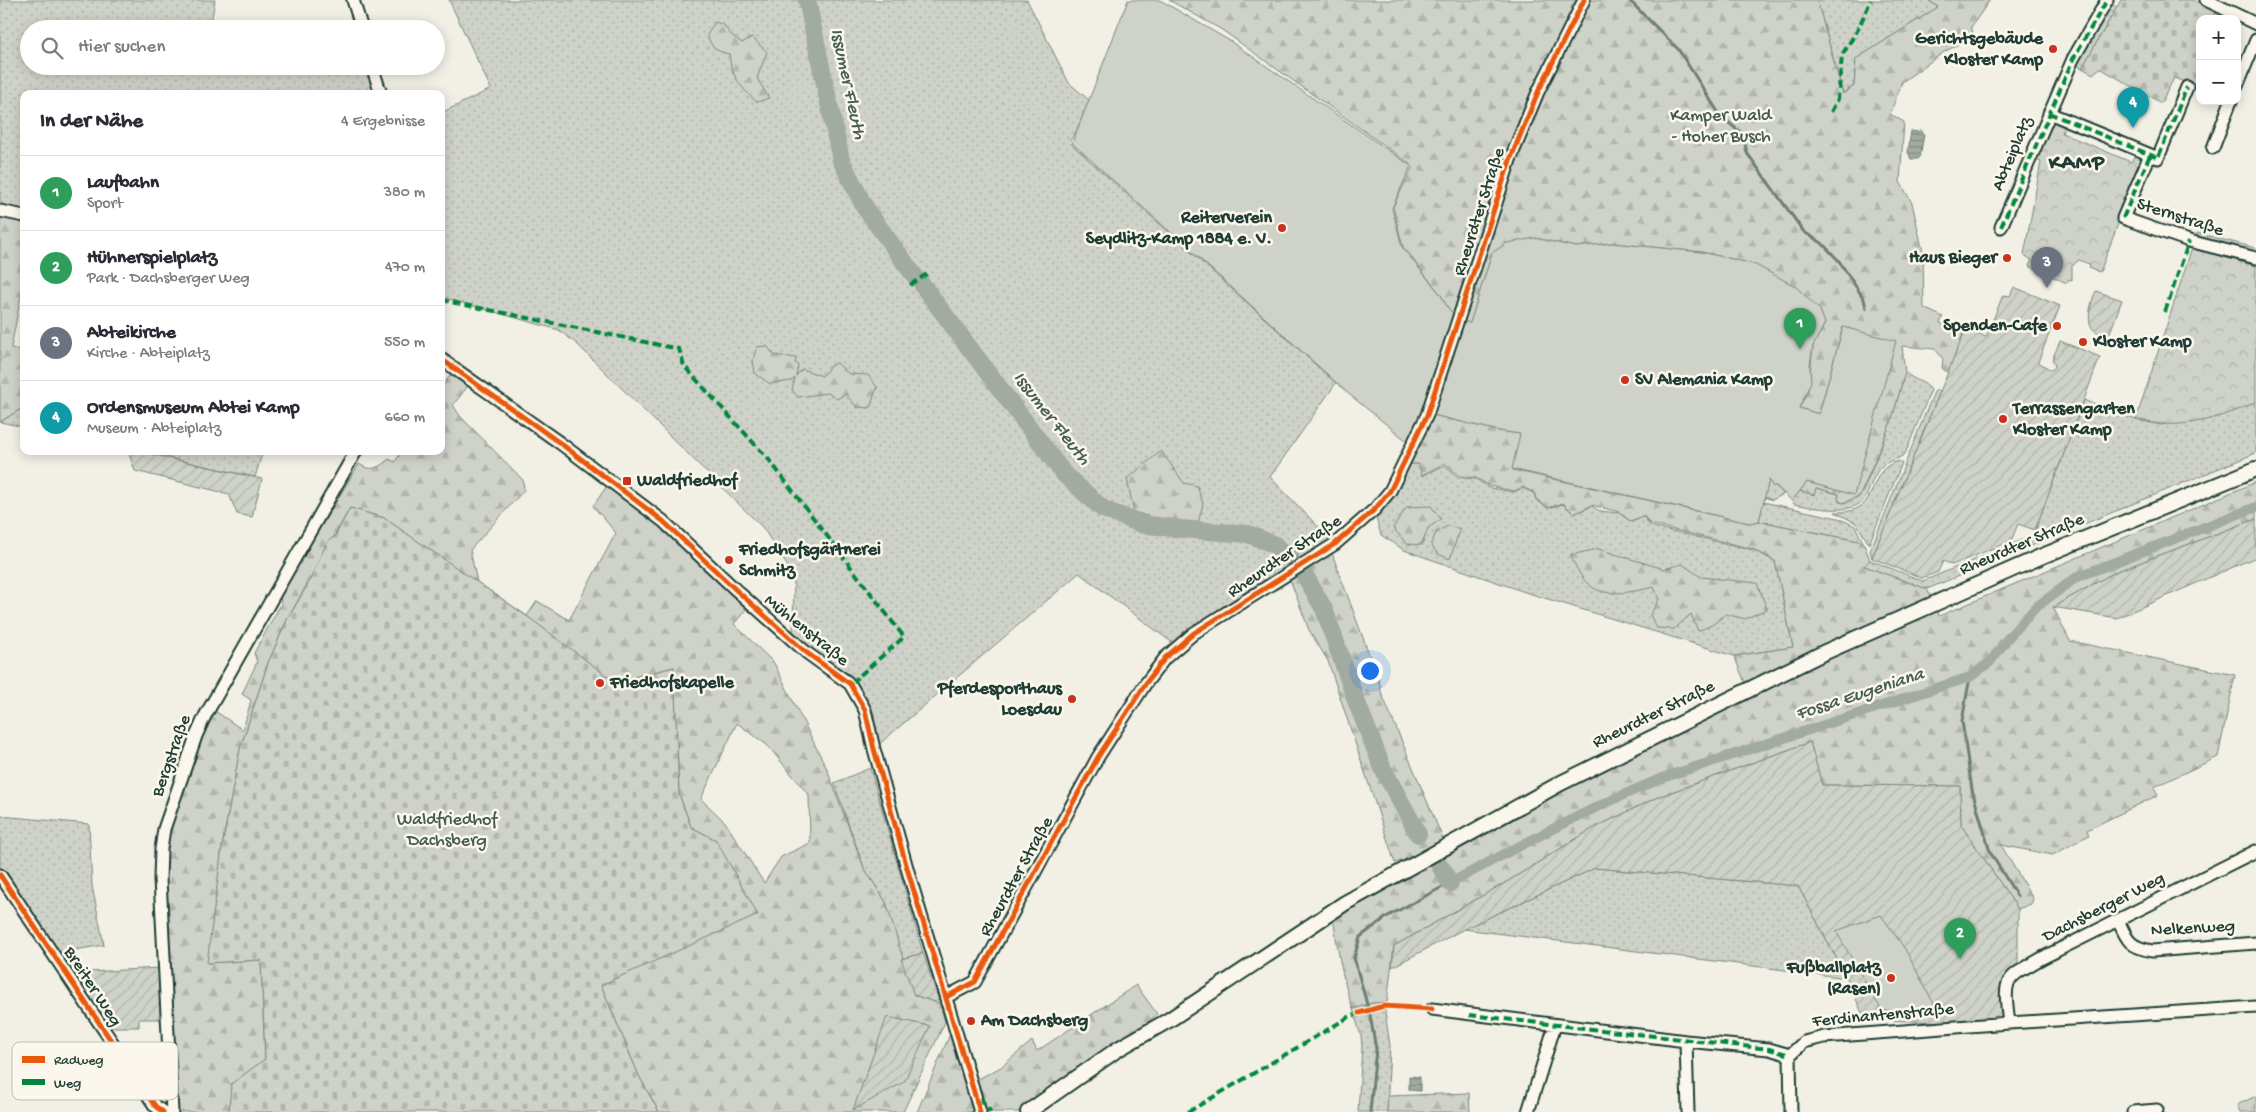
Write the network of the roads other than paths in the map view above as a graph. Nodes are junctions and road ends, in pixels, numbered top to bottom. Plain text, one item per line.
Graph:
1 (353, 0) edge
2 (1584, 0) edge
3 (2107, 0) edge
4 (2206, 0) edge
5 (359, 20) edge
6 (2256, 24) edge
7 (2256, 40) edge
8 (375, 75) edge
9 (2241, 76) edge
10 (2187, 87) dead end
11 (380, 90) edge
12 (2229, 105) edge
13 (2049, 112) junction
14 (2213, 148) dead end
15 (2150, 155) junction
16 (0, 211) edge
17 (20, 215) edge
18 (2001, 227) dead end
19 (2256, 258) edge
20 (445, 362) edge
21 (354, 455) edge
22 (2256, 469) edge
23 (2256, 851) edge
24 (0, 875) edge
25 (2118, 920) junction
26 (2256, 944) edge
27 (946, 997) junction
28 (2256, 1007) edge
29 (1432, 1009) dead end
30 (2009, 1023) junction
31 (1554, 1025) junction
32 (1686, 1041) junction
33 (112, 1042) edge
34 (168, 1042) edge
35 (1790, 1056) junction
36 (151, 1100) edge
37 (2157, 1110) dead end
38 (163, 1112) edge
39 (980, 1112) edge
40 (1028, 1112) edge
41 (1528, 1112) edge
42 (1688, 1112) edge
43 (1791, 1112) edge
44 (2133, 1112) edge

1 - 5 street
2 - 27 street, Rheurdter Straße
3 - 13 street
4 - 6 street
7 - 9 street
8 - 11 street
10 - 15 street
12 - 14 street
13 - 15 street, Abteiplatz
13 - 18 street, Abteiplatz
15 - 19 street, Sternstraße
16 - 17 street
20 - 27 street, Mühlenstraße
21 - 34 street, Bergstraße
22 - 40 main road, Rheurdter Straße
23 - 25 street, Dachsberger Weg
24 - 33 street, Breiter Weg
25 - 26 street, Nelkenweg
25 - 30 street, Dachsberger Weg
27 - 39 street, Mühlenstraße
28 - 30 street, Ferdinantenstraße
29 - 31 street
30 - 35 street, Ferdinantenstraße
31 - 32 street
31 - 41 street
32 - 35 street
32 - 42 street
35 - 43 street
36 - 38 street, Breiter Weg
37 - 44 street

